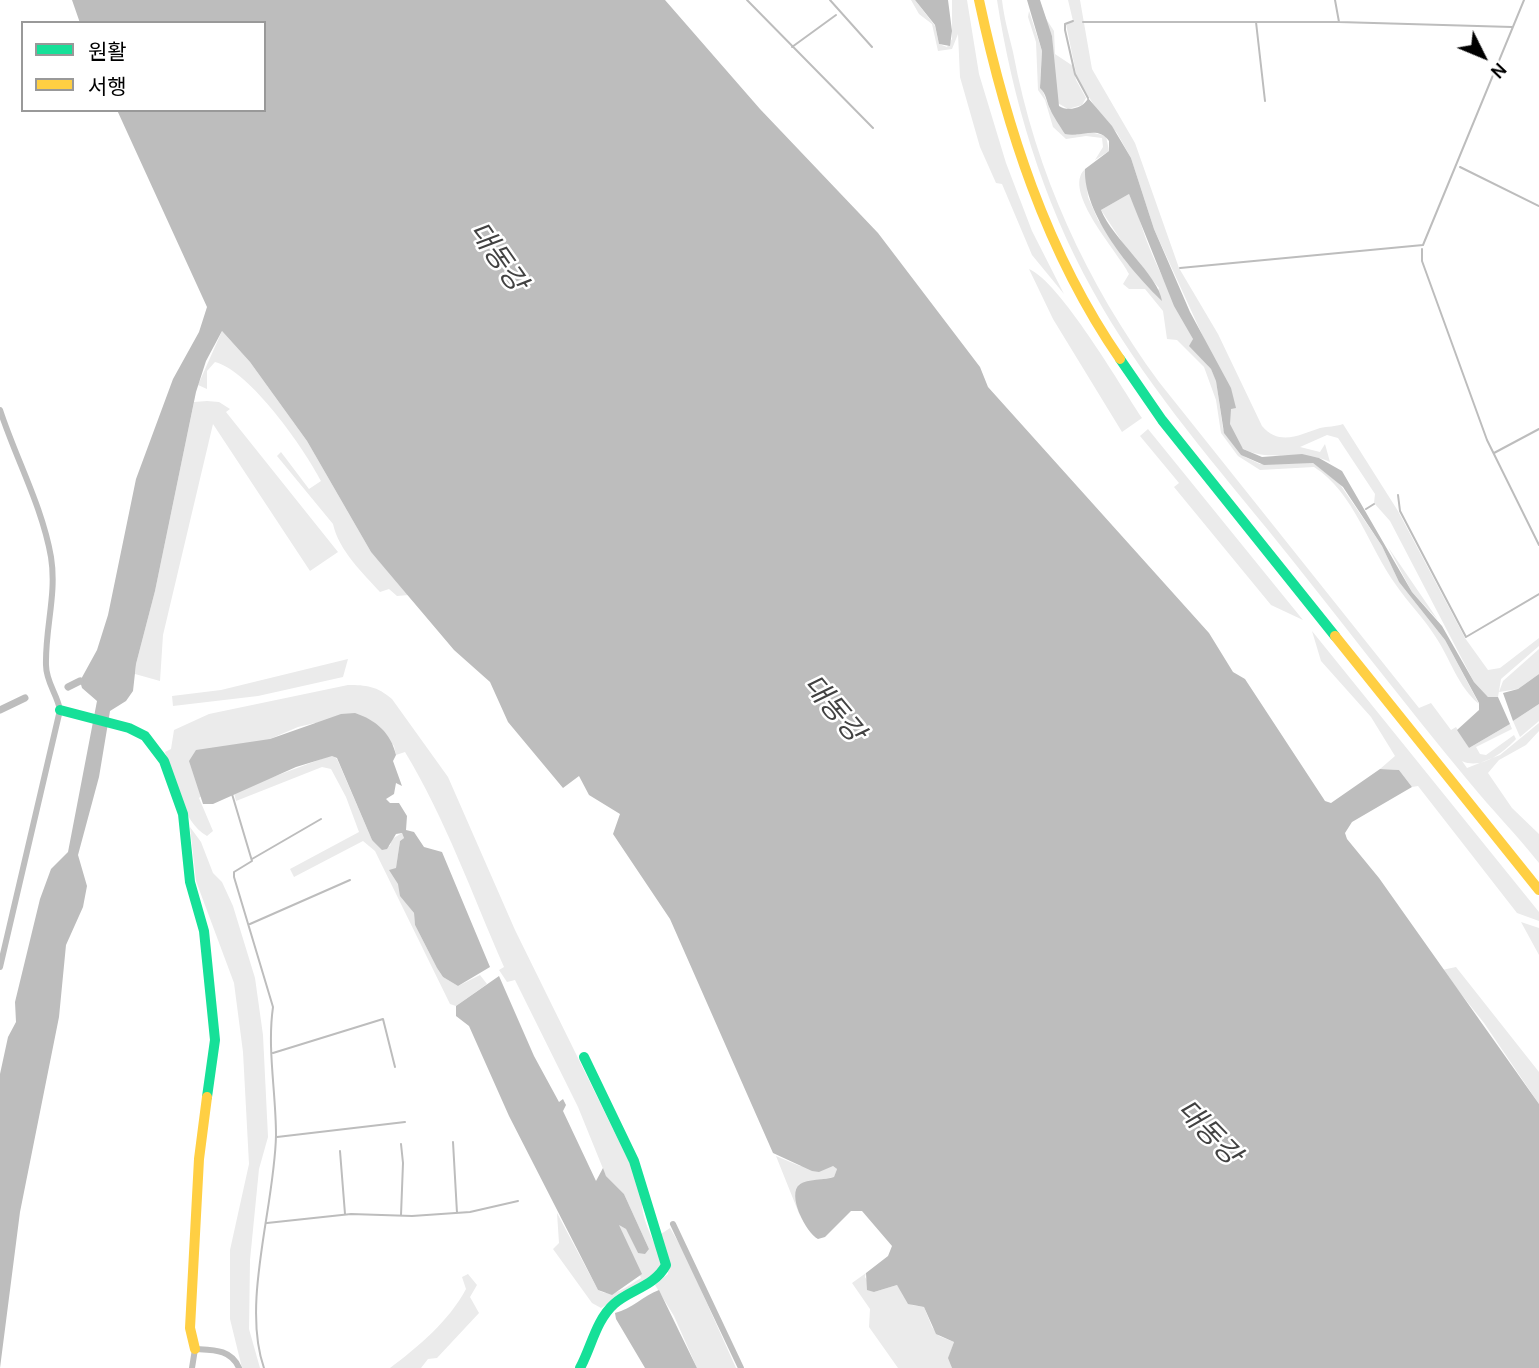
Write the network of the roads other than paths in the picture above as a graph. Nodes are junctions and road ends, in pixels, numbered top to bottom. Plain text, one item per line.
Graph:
1 (979, 0) edge
2 (0, 410) edge
3 (60, 710) junction
4 (1539, 890) edge
5 (2, 951) edge
6 (0, 967) edge
7 (584, 1057) dead end
8 (673, 1224) dead end
9 (195, 1349) junction
10 (192, 1368) edge
11 (239, 1368) edge
12 (580, 1368) edge
13 (741, 1368) edge

1 - 4 main road
2 - 3 street
3 - 5 street
3 - 9 main road
5 - 6 street
7 - 12 main road
8 - 13 street
9 - 10 street
9 - 11 street

